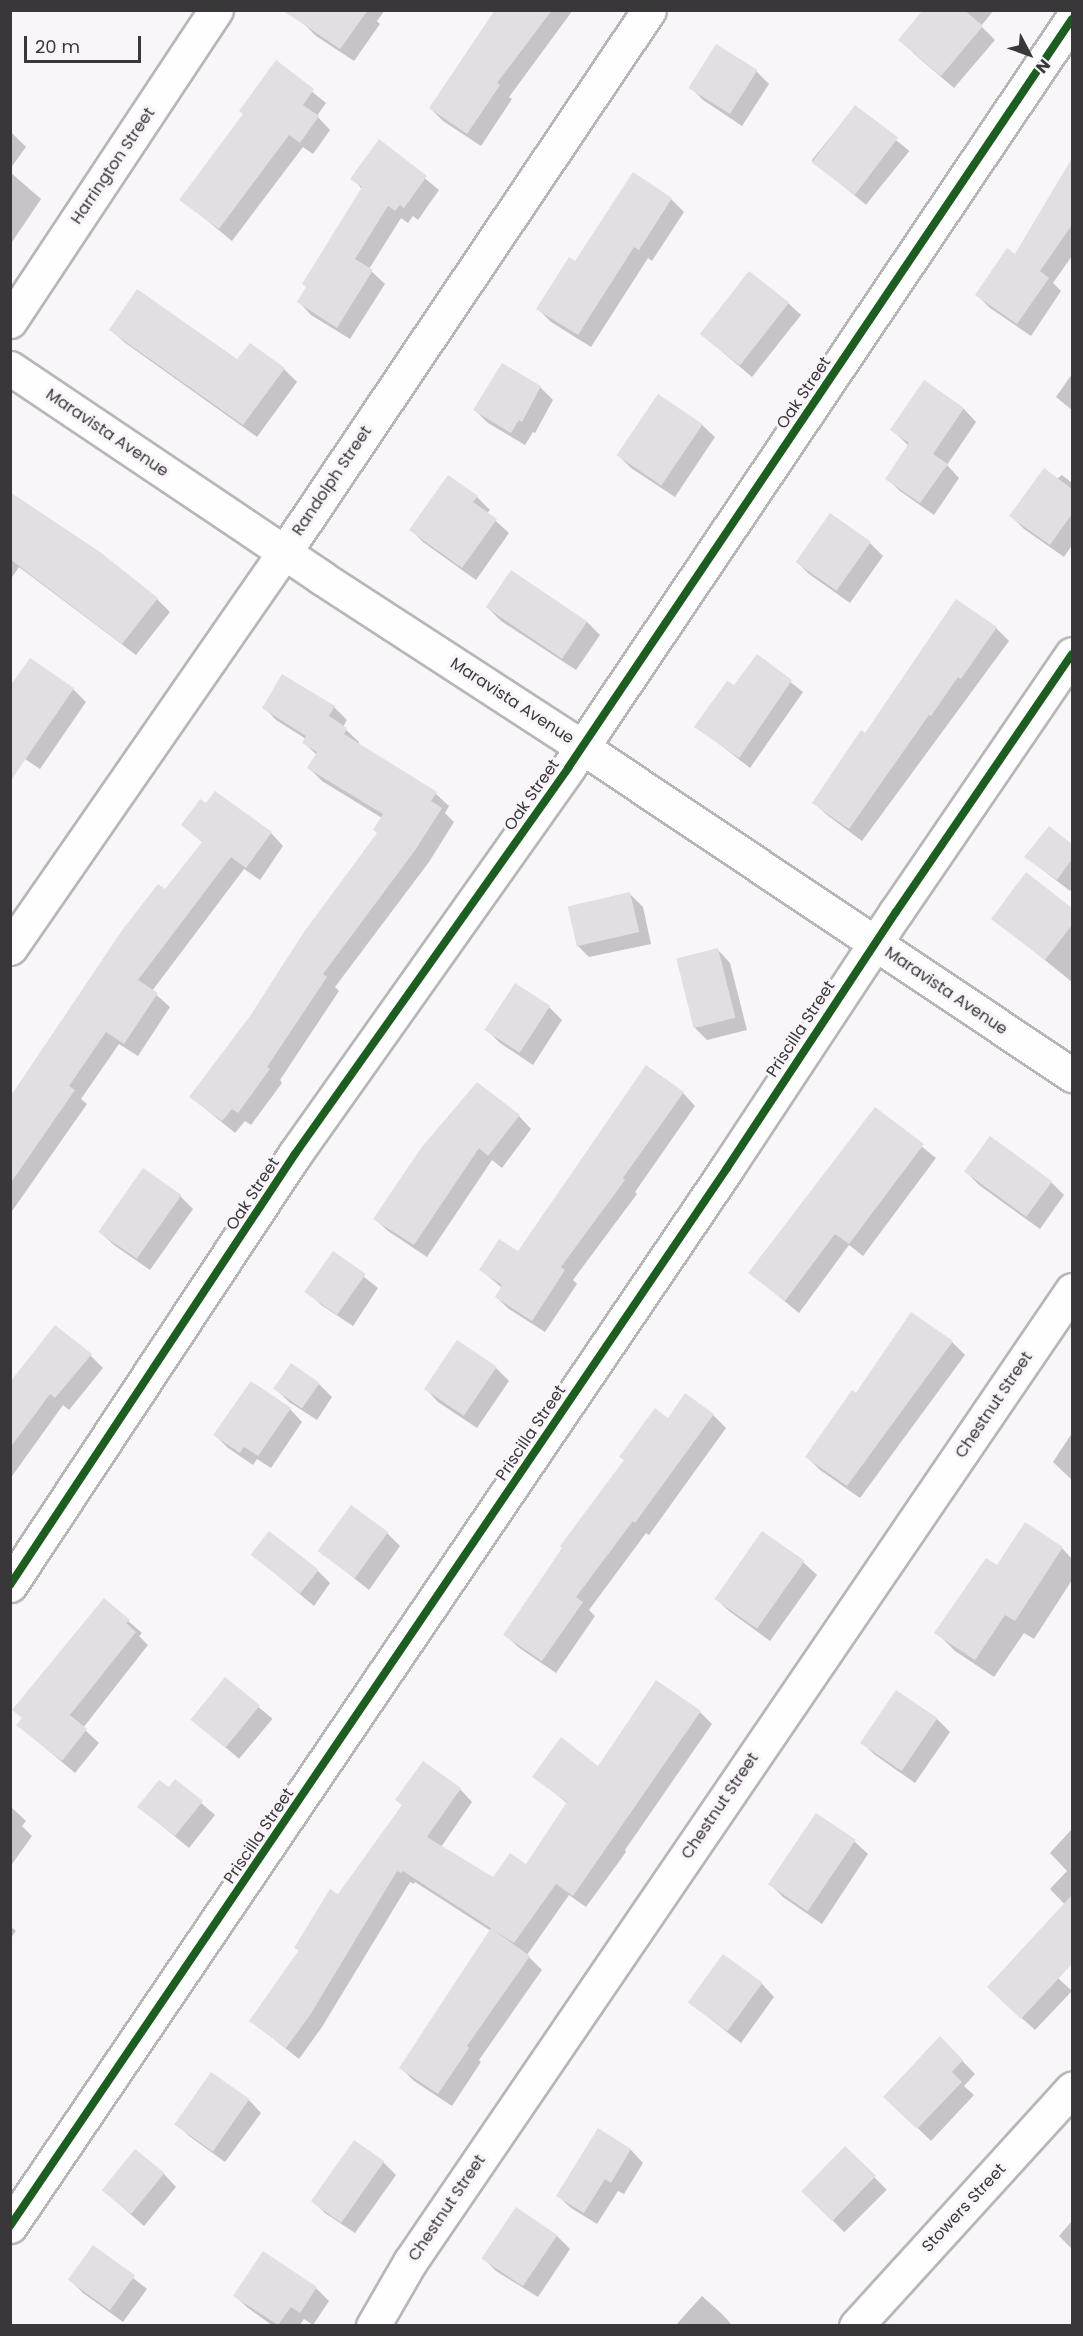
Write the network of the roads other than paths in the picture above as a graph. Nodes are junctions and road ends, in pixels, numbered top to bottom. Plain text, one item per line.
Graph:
1 (216, 10) edge
2 (649, 10) edge
3 (1072, 19) edge
4 (10, 321) edge
5 (10, 368) edge
6 (284, 553) junction
7 (1072, 654) edge
8 (582, 747) junction
9 (875, 943) junction
10 (10, 948) edge
11 (1072, 1075) edge
12 (1072, 1290) edge
13 (10, 1585) edge
14 (1072, 2089) edge
15 (10, 2226) edge
16 (373, 2325) edge
17 (856, 2325) edge

1 - 4 street, Harrington Street
2 - 6 street, Randolph Street
3 - 8 street, Oak Street
5 - 6 street, Maravista Avenue
6 - 8 street, Maravista Avenue
6 - 10 street, Randolph Street
7 - 9 street, Priscilla Street
8 - 9 street, Maravista Avenue
8 - 13 street, Oak Street
9 - 11 street, Maravista Avenue
9 - 15 street, Priscilla Street
12 - 16 street, Chestnut Street
14 - 17 street, Stowers Street

